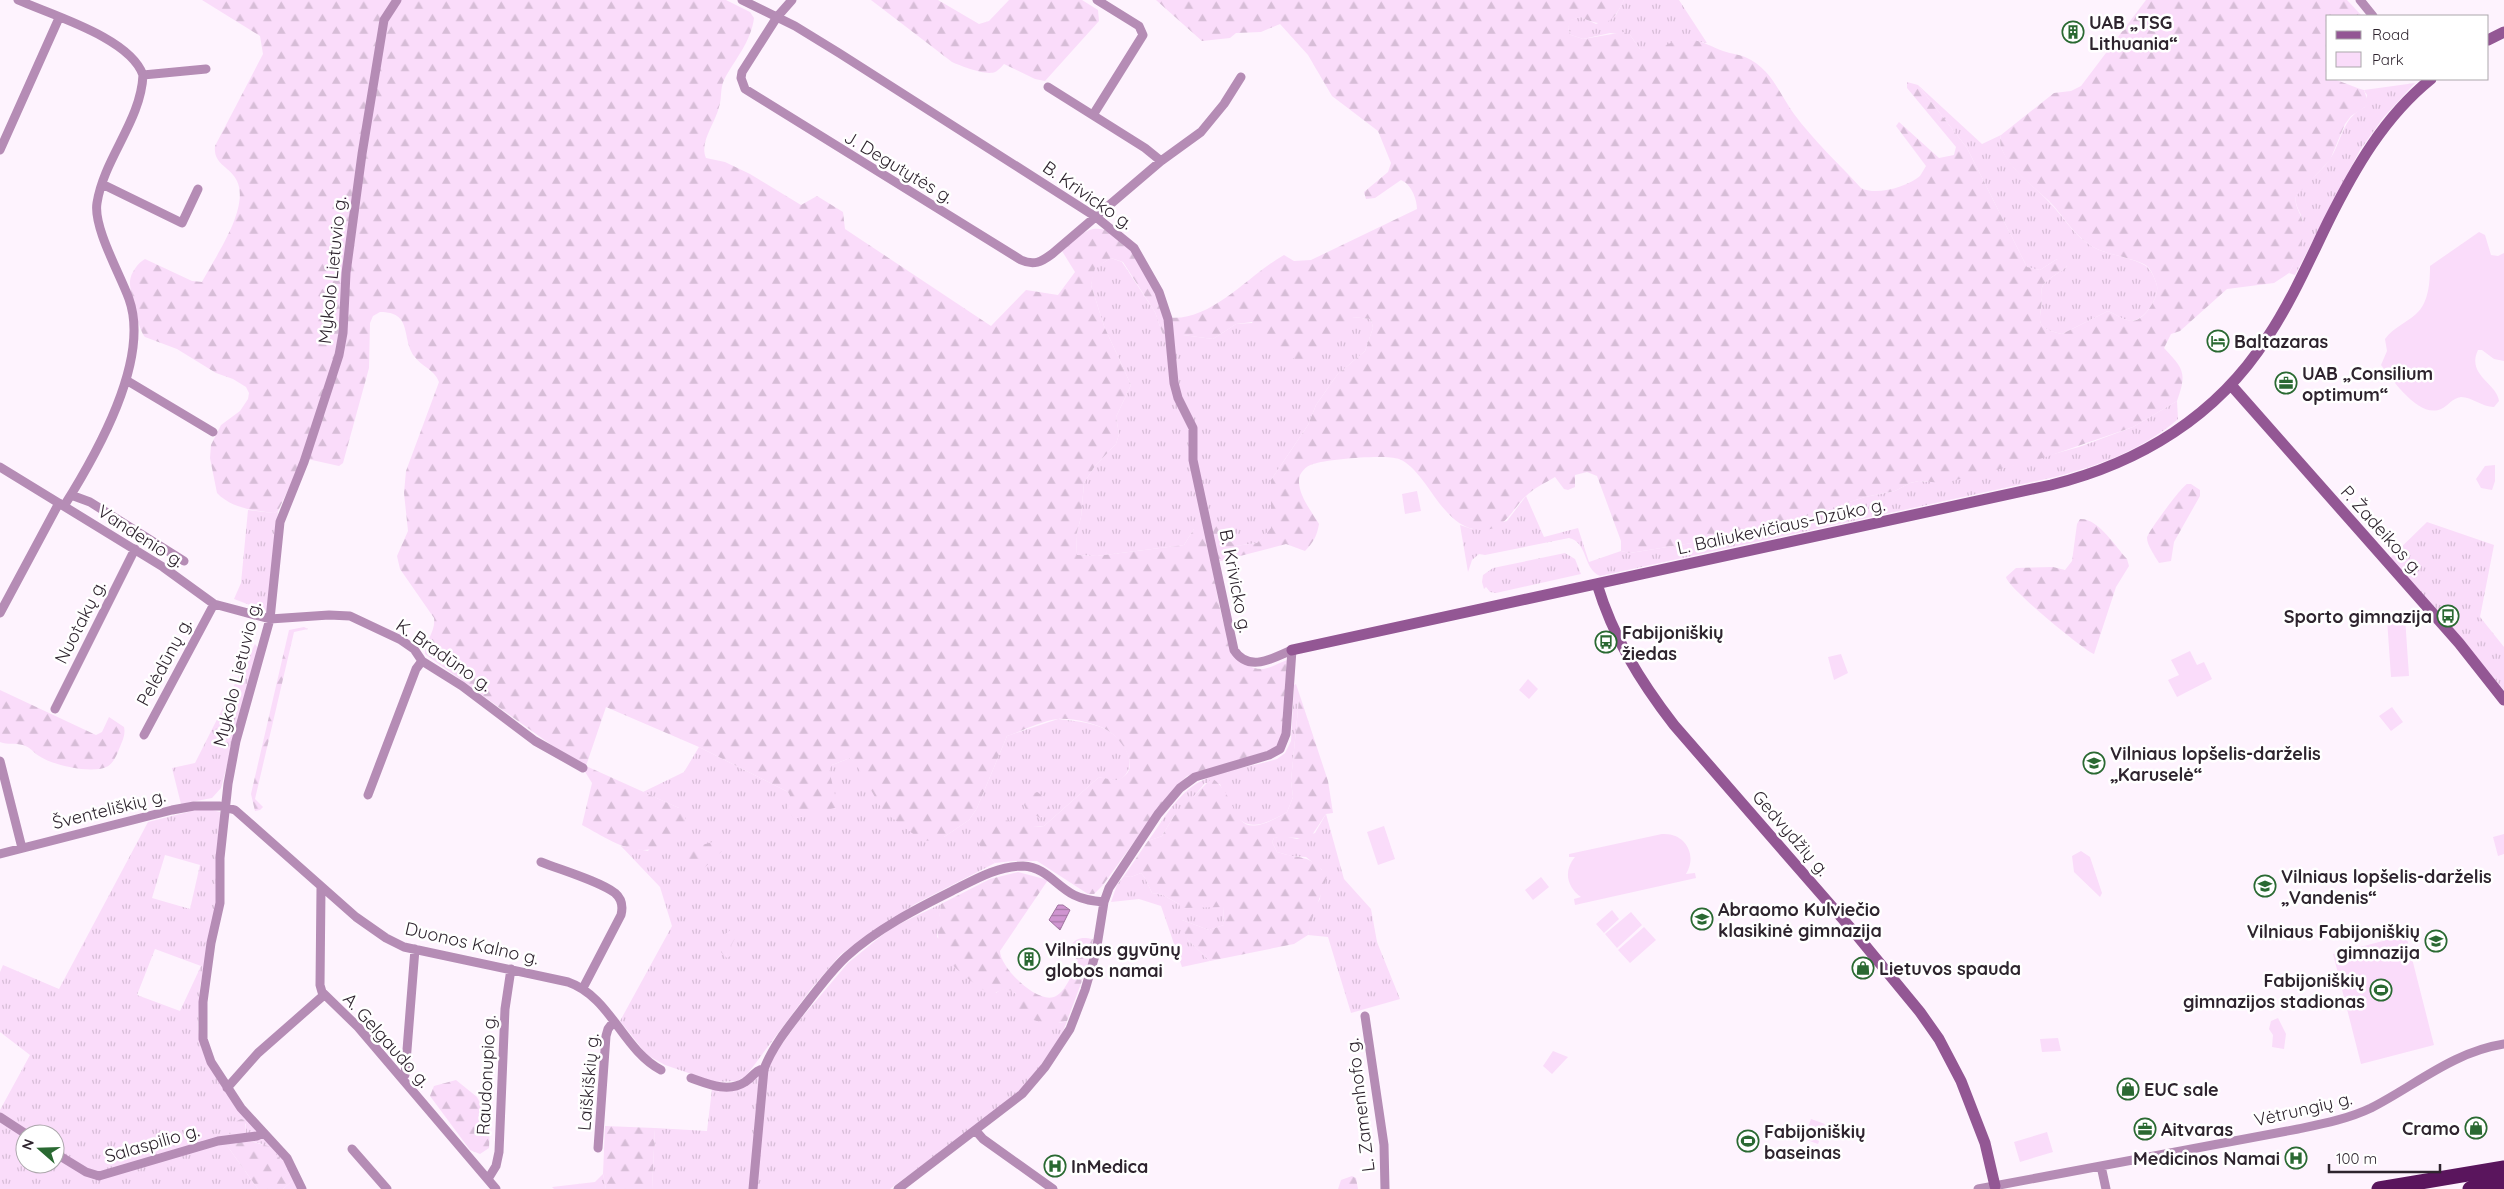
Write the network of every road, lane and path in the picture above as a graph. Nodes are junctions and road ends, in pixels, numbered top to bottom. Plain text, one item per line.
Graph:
1 (18, 0) edge
2 (397, 0) edge
3 (742, 0) edge
4 (792, 0) edge
5 (1097, 0) edge
6 (2360, 0) edge
7 (2372, 15) edge
8 (778, 17) junction
9 (59, 18) junction
10 (2504, 32) edge
11 (2489, 40) edge
12 (206, 69) dead end
13 (143, 75) junction
14 (1241, 77) dead end
15 (2428, 80) edge
16 (1048, 87) dead end
17 (1093, 115) junction
18 (0, 150) edge
19 (1161, 161) junction
20 (102, 184) junction
21 (198, 189) dead end
22 (1096, 218) junction
23 (126, 380) junction
24 (2231, 385) junction
25 (213, 432) dead end
26 (0, 467) edge
27 (71, 495) junction
28 (61, 505) junction
29 (135, 549) junction
30 (184, 561) dead end
31 (1597, 584) junction
32 (214, 604) junction
33 (0, 613) edge
34 (270, 619) junction
35 (1292, 650) junction
36 (422, 661) junction
37 (2504, 700) edge
38 (54, 709) dead end
39 (144, 735) dead end
40 (0, 761) edge
41 (584, 768) dead end
42 (368, 795) dead end
43 (226, 807) junction
44 (22, 848) junction
45 (0, 854) edge
46 (541, 862) dead end
47 (321, 888) junction
48 (1104, 902) junction
49 (415, 949) junction
50 (511, 969) junction
51 (583, 988) junction
52 (324, 995) junction
53 (1365, 1016) dead end
54 (614, 1022) junction
55 (2504, 1044) edge
56 (764, 1069) junction
57 (661, 1070) dead end
58 (402, 1078) junction
59 (691, 1078) dead end
60 (227, 1088) junction
61 (0, 1117) edge
62 (15, 1127) edge
63 (976, 1131) junction
64 (263, 1133) junction
65 (598, 1148) dead end
66 (352, 1149) dead end
67 (65, 1159) edge
68 (2504, 1162) edge
69 (2101, 1166) junction
70 (2504, 1168) edge
71 (488, 1179) junction
72 (2477, 1183) edge
73 (2504, 1183) edge
74 (1995, 1186) junction
75 (2504, 1188) edge
76 (302, 1189) edge
77 (387, 1189) edge
78 (496, 1189) edge
79 (753, 1189) edge
80 (898, 1189) edge
81 (1053, 1189) edge
82 (1385, 1189) edge
83 (1978, 1189) edge
84 (2106, 1189) edge
85 (2379, 1189) edge

1 - 9 street
2 - 34 street, Mykolo Lietuvio g.
3 - 8 street, B. Krivicko g.
4 - 8 street
5 - 17 street
6 - 7 street
8 - 22 street, B. Krivicko g.
8 - 22 street, J. Degutytės g.
9 - 13 street
9 - 18 street
10 - 11 main road
12 - 13 street
13 - 20 street
14 - 19 street
15 - 24 main road, L. Baliukevičiaus-Dzūko g.
16 - 17 street
17 - 19 street
19 - 22 street
20 - 21 street
20 - 23 street
22 - 35 street, B. Krivicko g.
23 - 25 street
23 - 27 street
24 - 31 main road, L. Baliukevičiaus-Dzūko g.
24 - 37 main road, P. Žadeikos g.
26 - 28 street, Vandenio g.
27 - 28 street
27 - 30 street
28 - 29 street, Vandenio g.
28 - 33 street
29 - 32 street, Vandenio g.
29 - 38 street, Nuotakų g.
31 - 35 main road, L. Baliukevičiaus-Dzūko g.
31 - 74 main road, Gedvydžių g.
32 - 34 street, Vandenio g.
32 - 39 street, Pelėdūnų g.
34 - 36 street, K. Bradūno g.
34 - 43 street, Mykolo Lietuvio g.
35 - 48 street
36 - 41 street, K. Bradūno g.
36 - 42 street
40 - 44 street
43 - 44 street, Šventeliškių g.
43 - 47 street, Duonos Kalno g.
43 - 60 street, Mykolo Lietuvio g.
44 - 45 street, Šventeliškių g.
46 - 51 street
47 - 49 street, Duonos Kalno g.
47 - 52 street, A. Gelgaudo g.
48 - 56 street
48 - 63 street
49 - 50 street, Duonos Kalno g.
49 - 58 street
50 - 51 street, Duonos Kalno g.
50 - 71 street, Raudonupio g.
51 - 54 street, Duonos Kalno g.
52 - 58 street, A. Gelgaudo g.
52 - 60 street
53 - 82 street, L. Zamenhofo g.
54 - 57 street, Duonos Kalno g.
54 - 65 street, Laiškiškių g.
55 - 69 street, Vėtrungių g.
56 - 59 street
56 - 79 street
58 - 71 street, A. Gelgaudo g.
60 - 64 street, Mykolo Lietuvio g.
61 - 62 street
63 - 80 street
63 - 81 street
64 - 67 street, Salaspilio g.
64 - 76 street, Mykolo Lietuvio g.
66 - 77 street
68 - 72 highway
69 - 74 street, Vėtrungių g.
69 - 84 street
70 - 72 highway
71 - 78 street, A. Gelgaudo g.
72 - 73 highway
72 - 75 highway
72 - 85 highway
74 - 83 street, Vėtrungių g.

